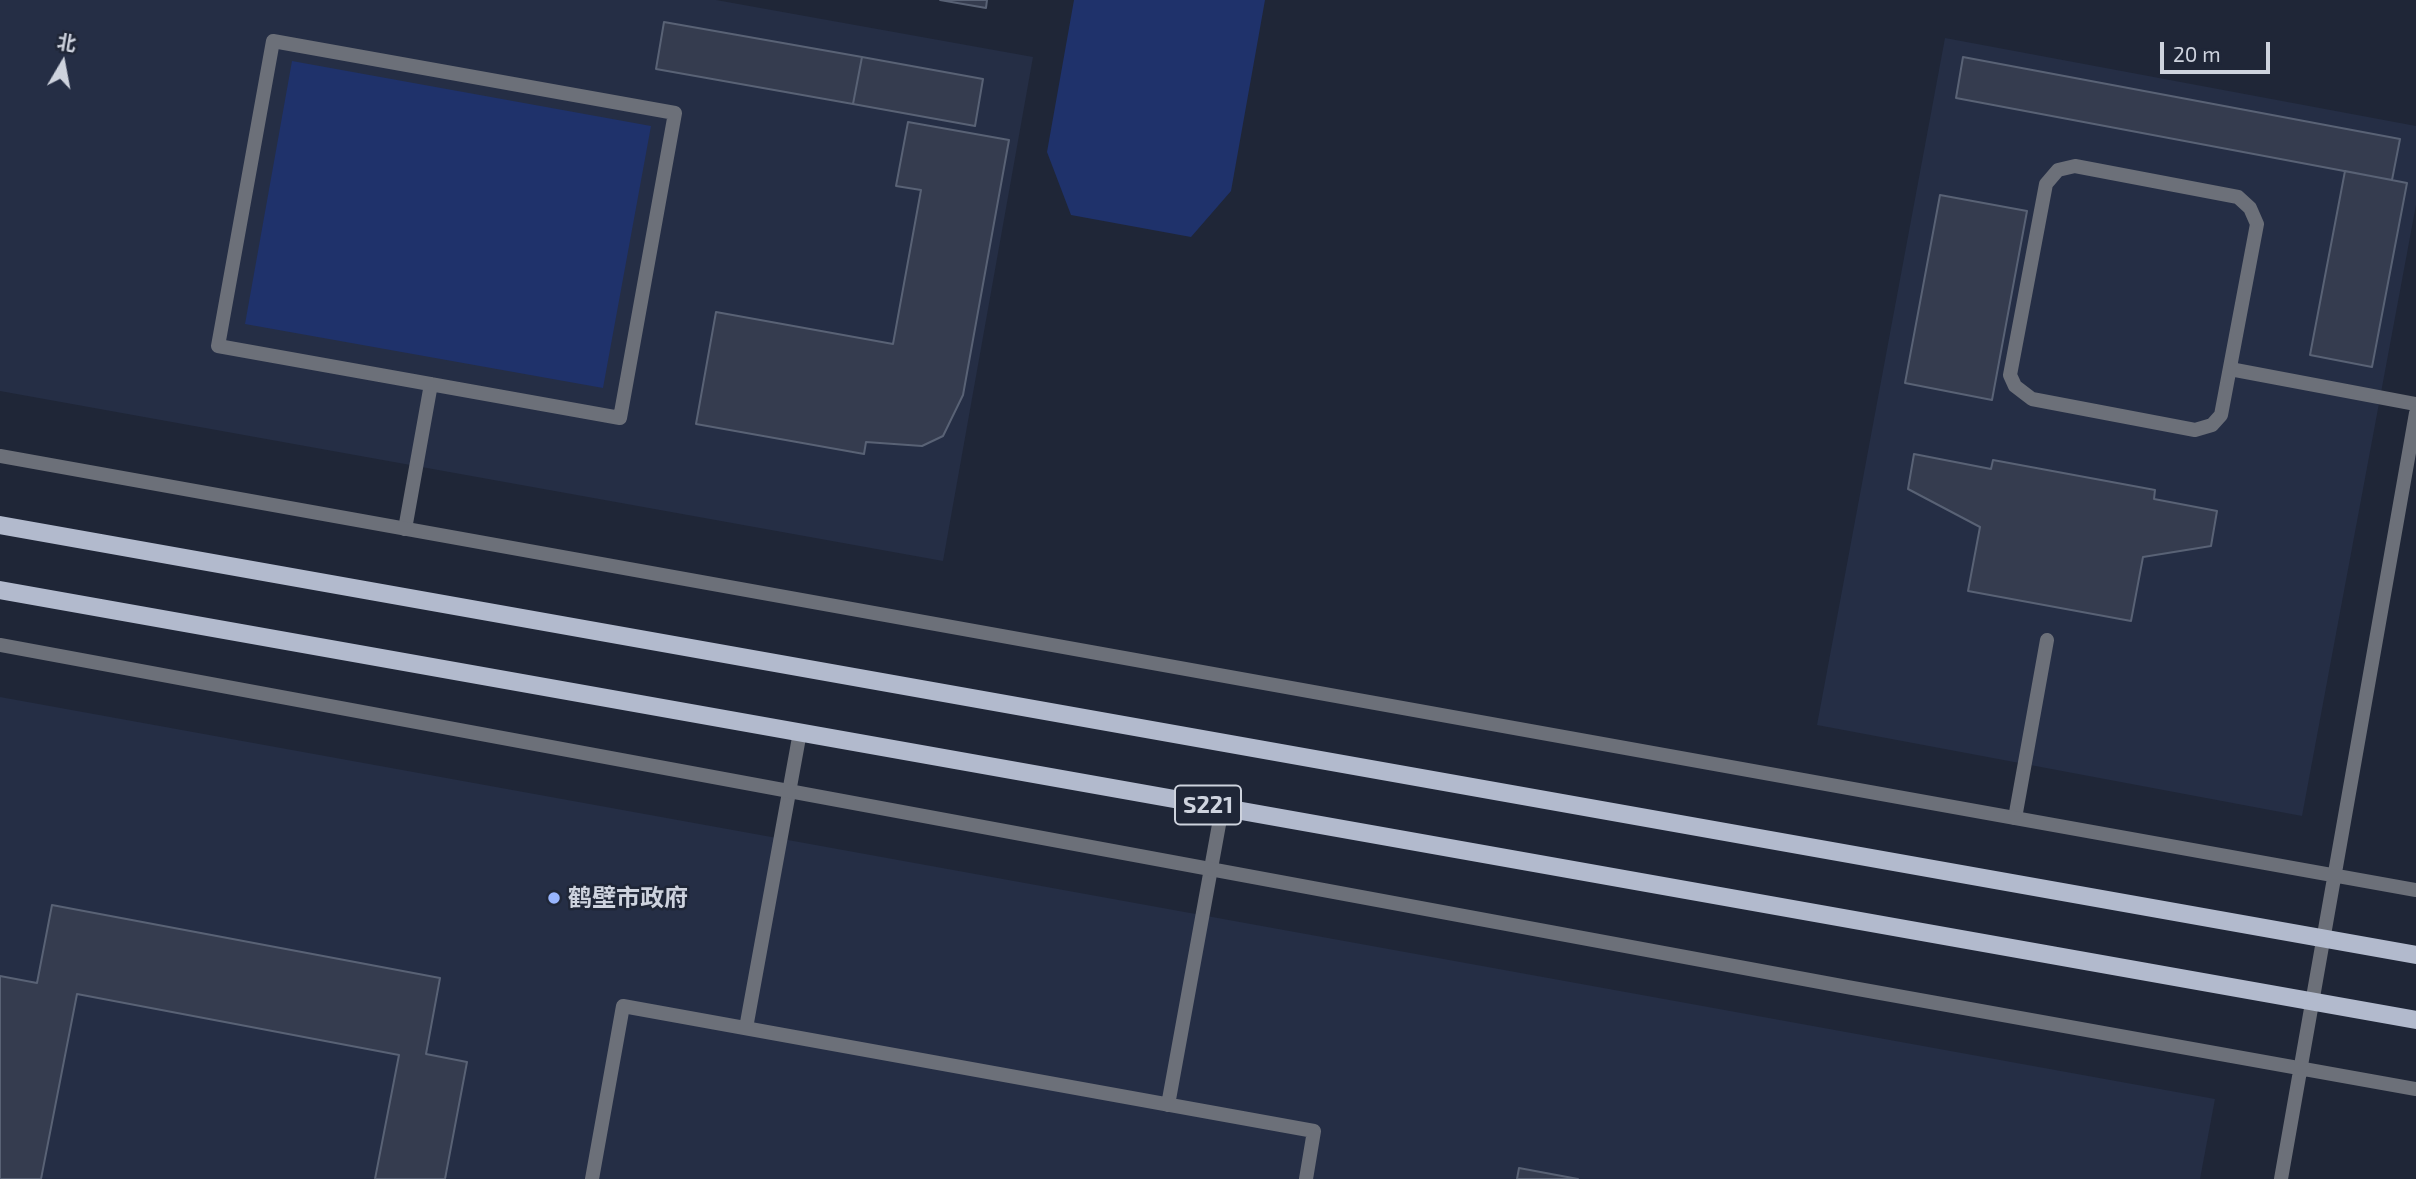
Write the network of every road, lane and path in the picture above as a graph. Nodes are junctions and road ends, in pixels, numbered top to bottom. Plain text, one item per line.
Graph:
1 (2230, 369) junction
2 (431, 384) junction
3 (2416, 404) edge
4 (2416, 412) edge
5 (0, 456) edge
6 (0, 525) edge
7 (405, 529) junction
8 (0, 590) edge
9 (2047, 640) dead end
10 (0, 645) edge
11 (800, 732) junction
12 (789, 791) junction
13 (1222, 808) junction
14 (2015, 818) junction
15 (1211, 869) junction
16 (2334, 875) junction
17 (2416, 890) edge
18 (2323, 939) junction
19 (2416, 955) edge
20 (2312, 1002) junction
21 (2416, 1020) edge
22 (747, 1028) junction
23 (2300, 1068) junction
24 (2416, 1089) edge
25 (1168, 1105) junction
26 (592, 1179) edge
27 (1306, 1179) edge
28 (2281, 1179) edge

1 - 1 street
1 - 3 street
2 - 2 street
2 - 7 street
4 - 16 street
5 - 7 street
6 - 18 main road
7 - 14 street
8 - 11 main road, S221
9 - 14 street
10 - 12 street
11 - 12 street
11 - 13 main road, S221
12 - 15 street
12 - 22 street
13 - 15 street
13 - 20 main road, S221
14 - 16 street
15 - 23 street
15 - 25 street
16 - 17 street
16 - 18 street
18 - 19 main road
18 - 20 street
20 - 21 main road, S221
20 - 23 street
22 - 25 street
22 - 26 street
23 - 24 street
23 - 28 street
25 - 27 street

